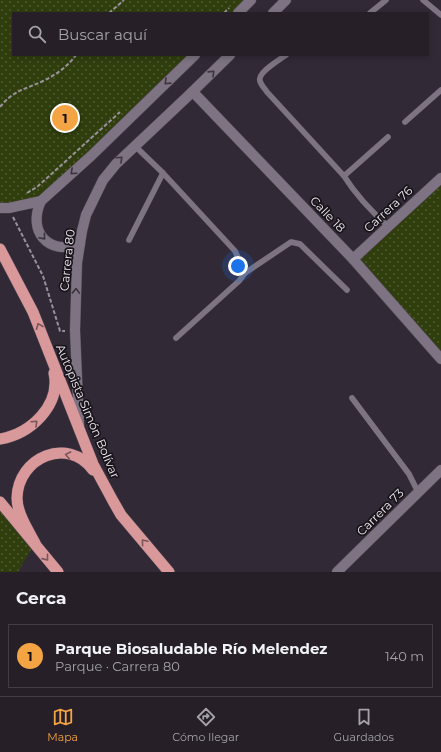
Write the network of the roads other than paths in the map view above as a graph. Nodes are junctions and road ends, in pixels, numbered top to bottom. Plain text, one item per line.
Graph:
1 (251, 0) edge
2 (286, 0) edge
3 (386, 0) edge
4 (423, 0) edge
5 (239, 12) edge
6 (274, 12) edge
7 (371, 12) edge
8 (441, 15) edge
9 (194, 56) edge
10 (229, 56) edge
11 (285, 56) edge
12 (441, 90) edge
13 (193, 92) junction
14 (404, 122) dead end
15 (388, 137) dead end
16 (134, 146) junction
17 (162, 173) junction
18 (344, 176) junction
19 (441, 178) edge
20 (41, 201) junction
21 (4, 208) edge
22 (388, 226) junction
23 (129, 240) dead end
24 (80, 244) junction
25 (0, 249) edge
26 (353, 259) junction
27 (245, 273) junction
28 (347, 290) dead end
29 (176, 338) dead end
30 (49, 352) junction
31 (441, 359) edge
32 (352, 398) dead end
33 (79, 428) junction
34 (0, 439) edge
35 (441, 470) edge
36 (418, 492) junction
37 (113, 501) junction
38 (0, 502) edge
39 (34, 543) junction
40 (340, 571) edge
41 (58, 572) edge
42 (169, 572) edge

1 - 5 main road
2 - 6 main road
3 - 7 lane
4 - 8 lane
9 -> 20 main road
13 -> 10 main road, Carrera 80
11 - 18 lane
12 - 14 lane
13 - 16 main road, Carrera 80
13 - 26 main road, Calle 18
15 - 18 lane
16 - 17 lane
24 -> 16 main road, Carrera 80
17 - 23 lane
17 - 27 lane
18 - 22 lane
19 - 22 main road, Carrera 76
20 - 21 main road
20 -> 24 main road
22 - 26 main road, Carrera 76
33 -> 24 main road, Carrera 80
30 -> 25 highway, Autopista Simón Bolívar
26 - 31 main road, Calle 18
27 - 28 lane
27 - 29 lane
30 - 33 highway, Autopista Simón Bolívar
34 -> 30 highway
32 - 36 lane
33 - 37 highway, Autopista Simón Bolívar
35 - 36 main road, Carrera 73
36 - 40 main road, Carrera 73
37 -> 39 highway
42 -> 37 highway, Autopista Simón Bolívar
38 - 39 highway
39 -> 41 highway

